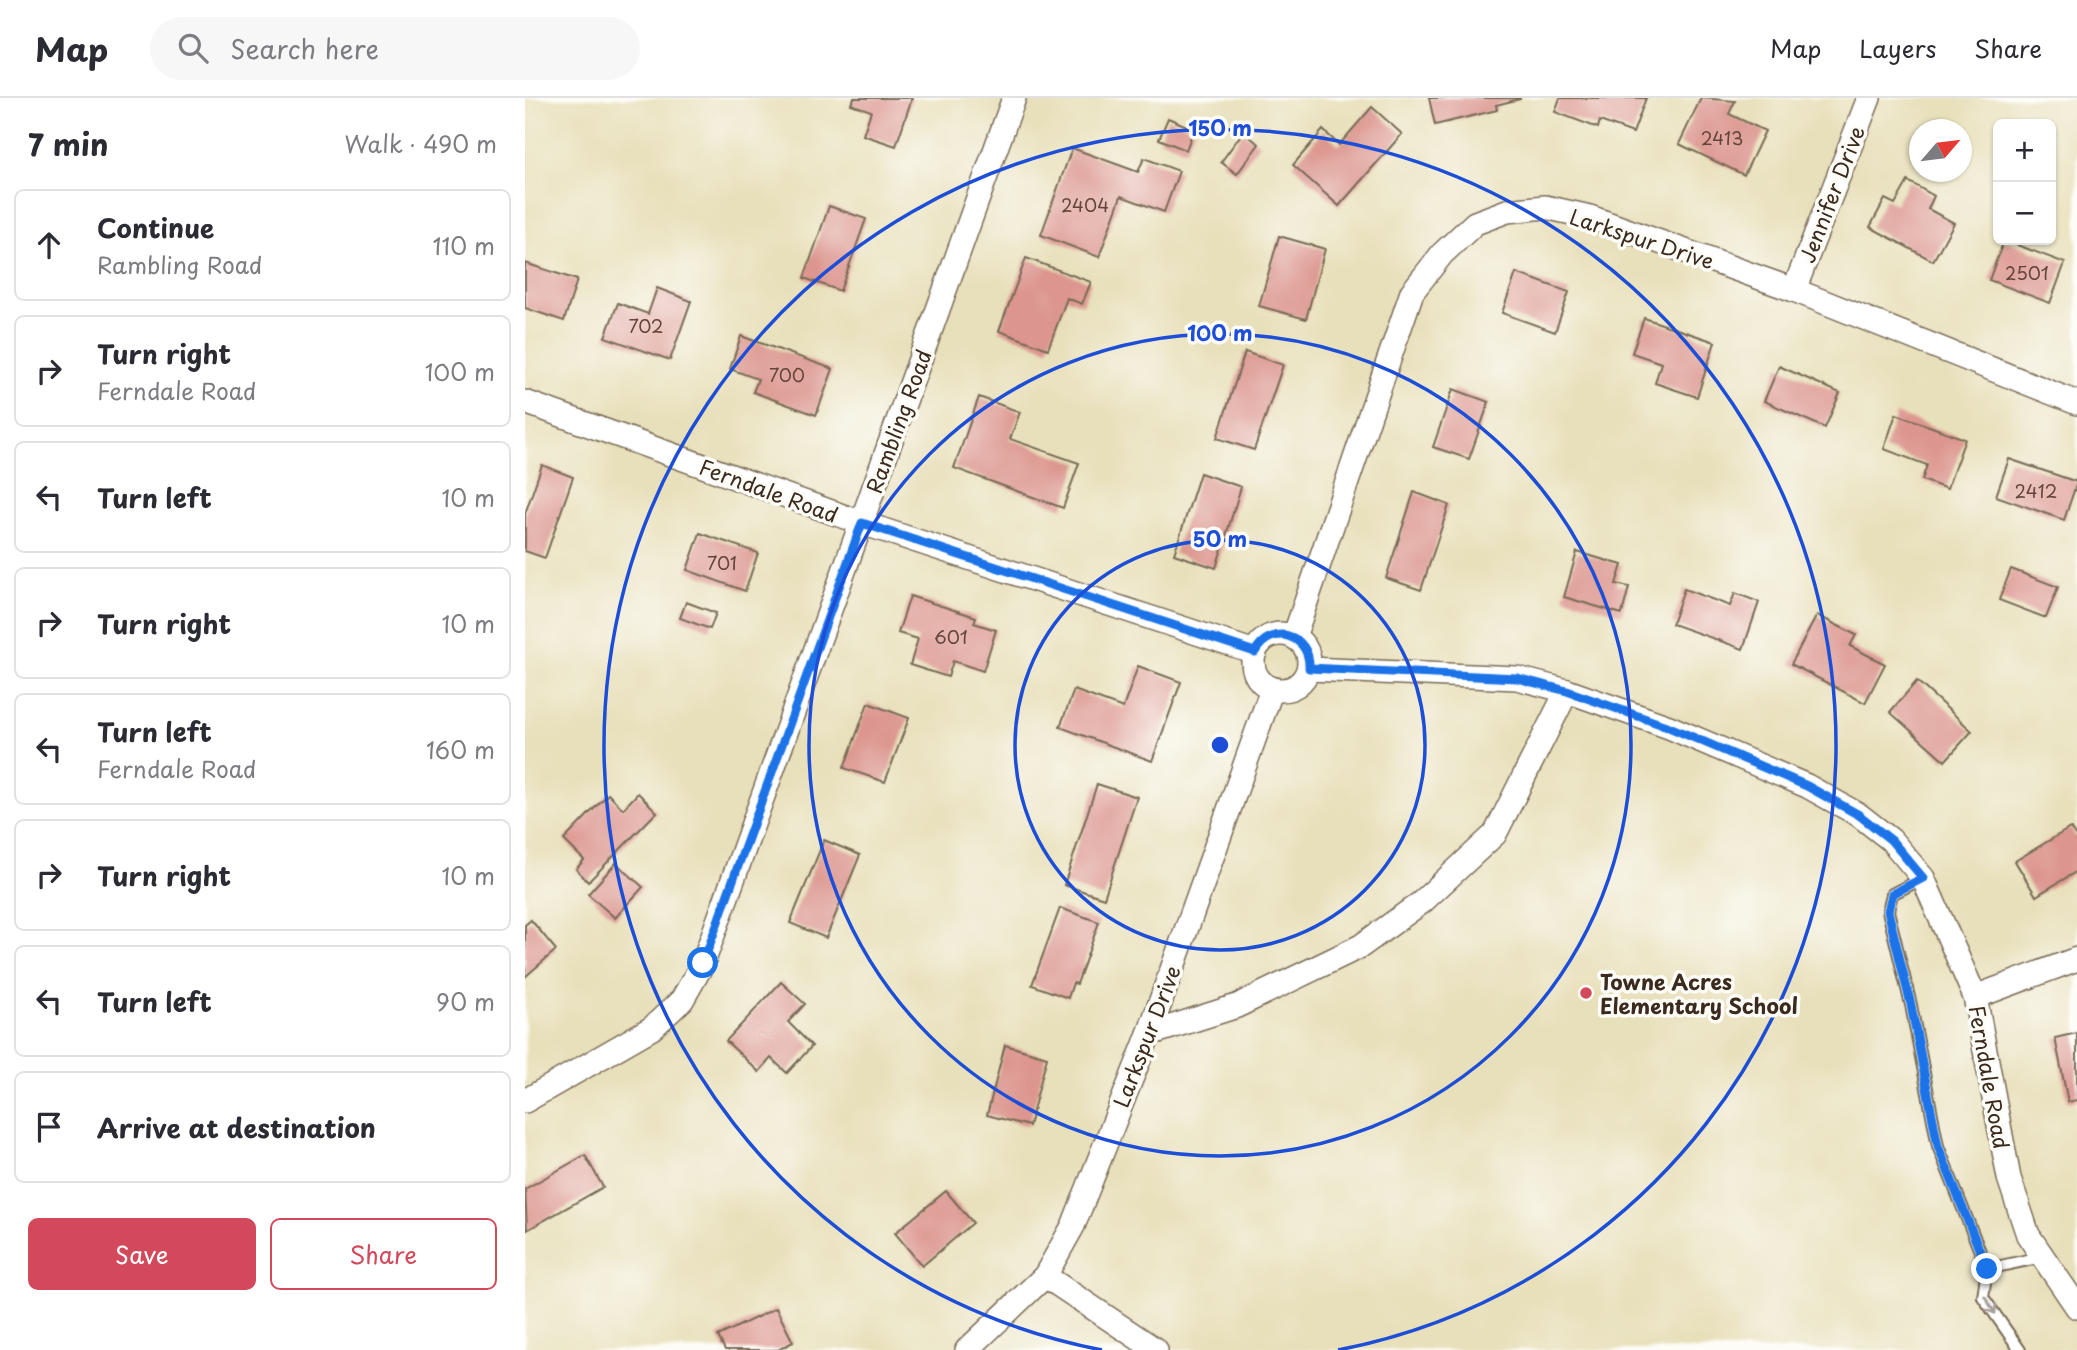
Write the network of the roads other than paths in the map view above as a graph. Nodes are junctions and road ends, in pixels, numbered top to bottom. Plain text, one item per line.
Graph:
1 (1014, 98) edge
2 (1869, 98) edge
3 (1794, 290) junction
4 (525, 402) edge
5 (2077, 402) edge
6 (862, 523) junction
7 (1294, 637) junction
8 (1255, 652) junction
9 (1309, 668) junction
10 (1272, 689) junction
11 (1567, 691) junction
12 (1923, 878) junction
13 (2077, 959) edge
14 (1976, 997) junction
15 (1149, 1034) junction
16 (525, 1101) edge
17 (2042, 1257) junction
18 (1987, 1269) junction
19 (1045, 1276) junction
20 (2077, 1307) edge
21 (967, 1350) edge
22 (1156, 1350) edge
23 (2020, 1350) edge

1 - 6 street, Rambling Road
2 - 3 street, Jennifer Drive
3 - 5 street, Larkspur Drive
3 - 7 street, Larkspur Drive
4 - 6 street, Ferndale Road
6 - 8 street, Ferndale Road
6 - 16 street, Rambling Road
7 - 8 street
7 - 9 street
8 - 10 street
9 - 10 street
9 - 11 street, Ferndale Road
10 - 15 street, Larkspur Drive
11 - 12 street, Ferndale Road
11 - 15 street
12 - 14 street, Ferndale Road
12 - 18 lane
13 - 14 street
14 - 17 street, Ferndale Road
15 - 19 street, Larkspur Drive
17 - 18 lane
17 - 20 street, Ferndale Road
18 -> 23 lane
19 - 21 street, Larkspur Drive
19 - 22 street

